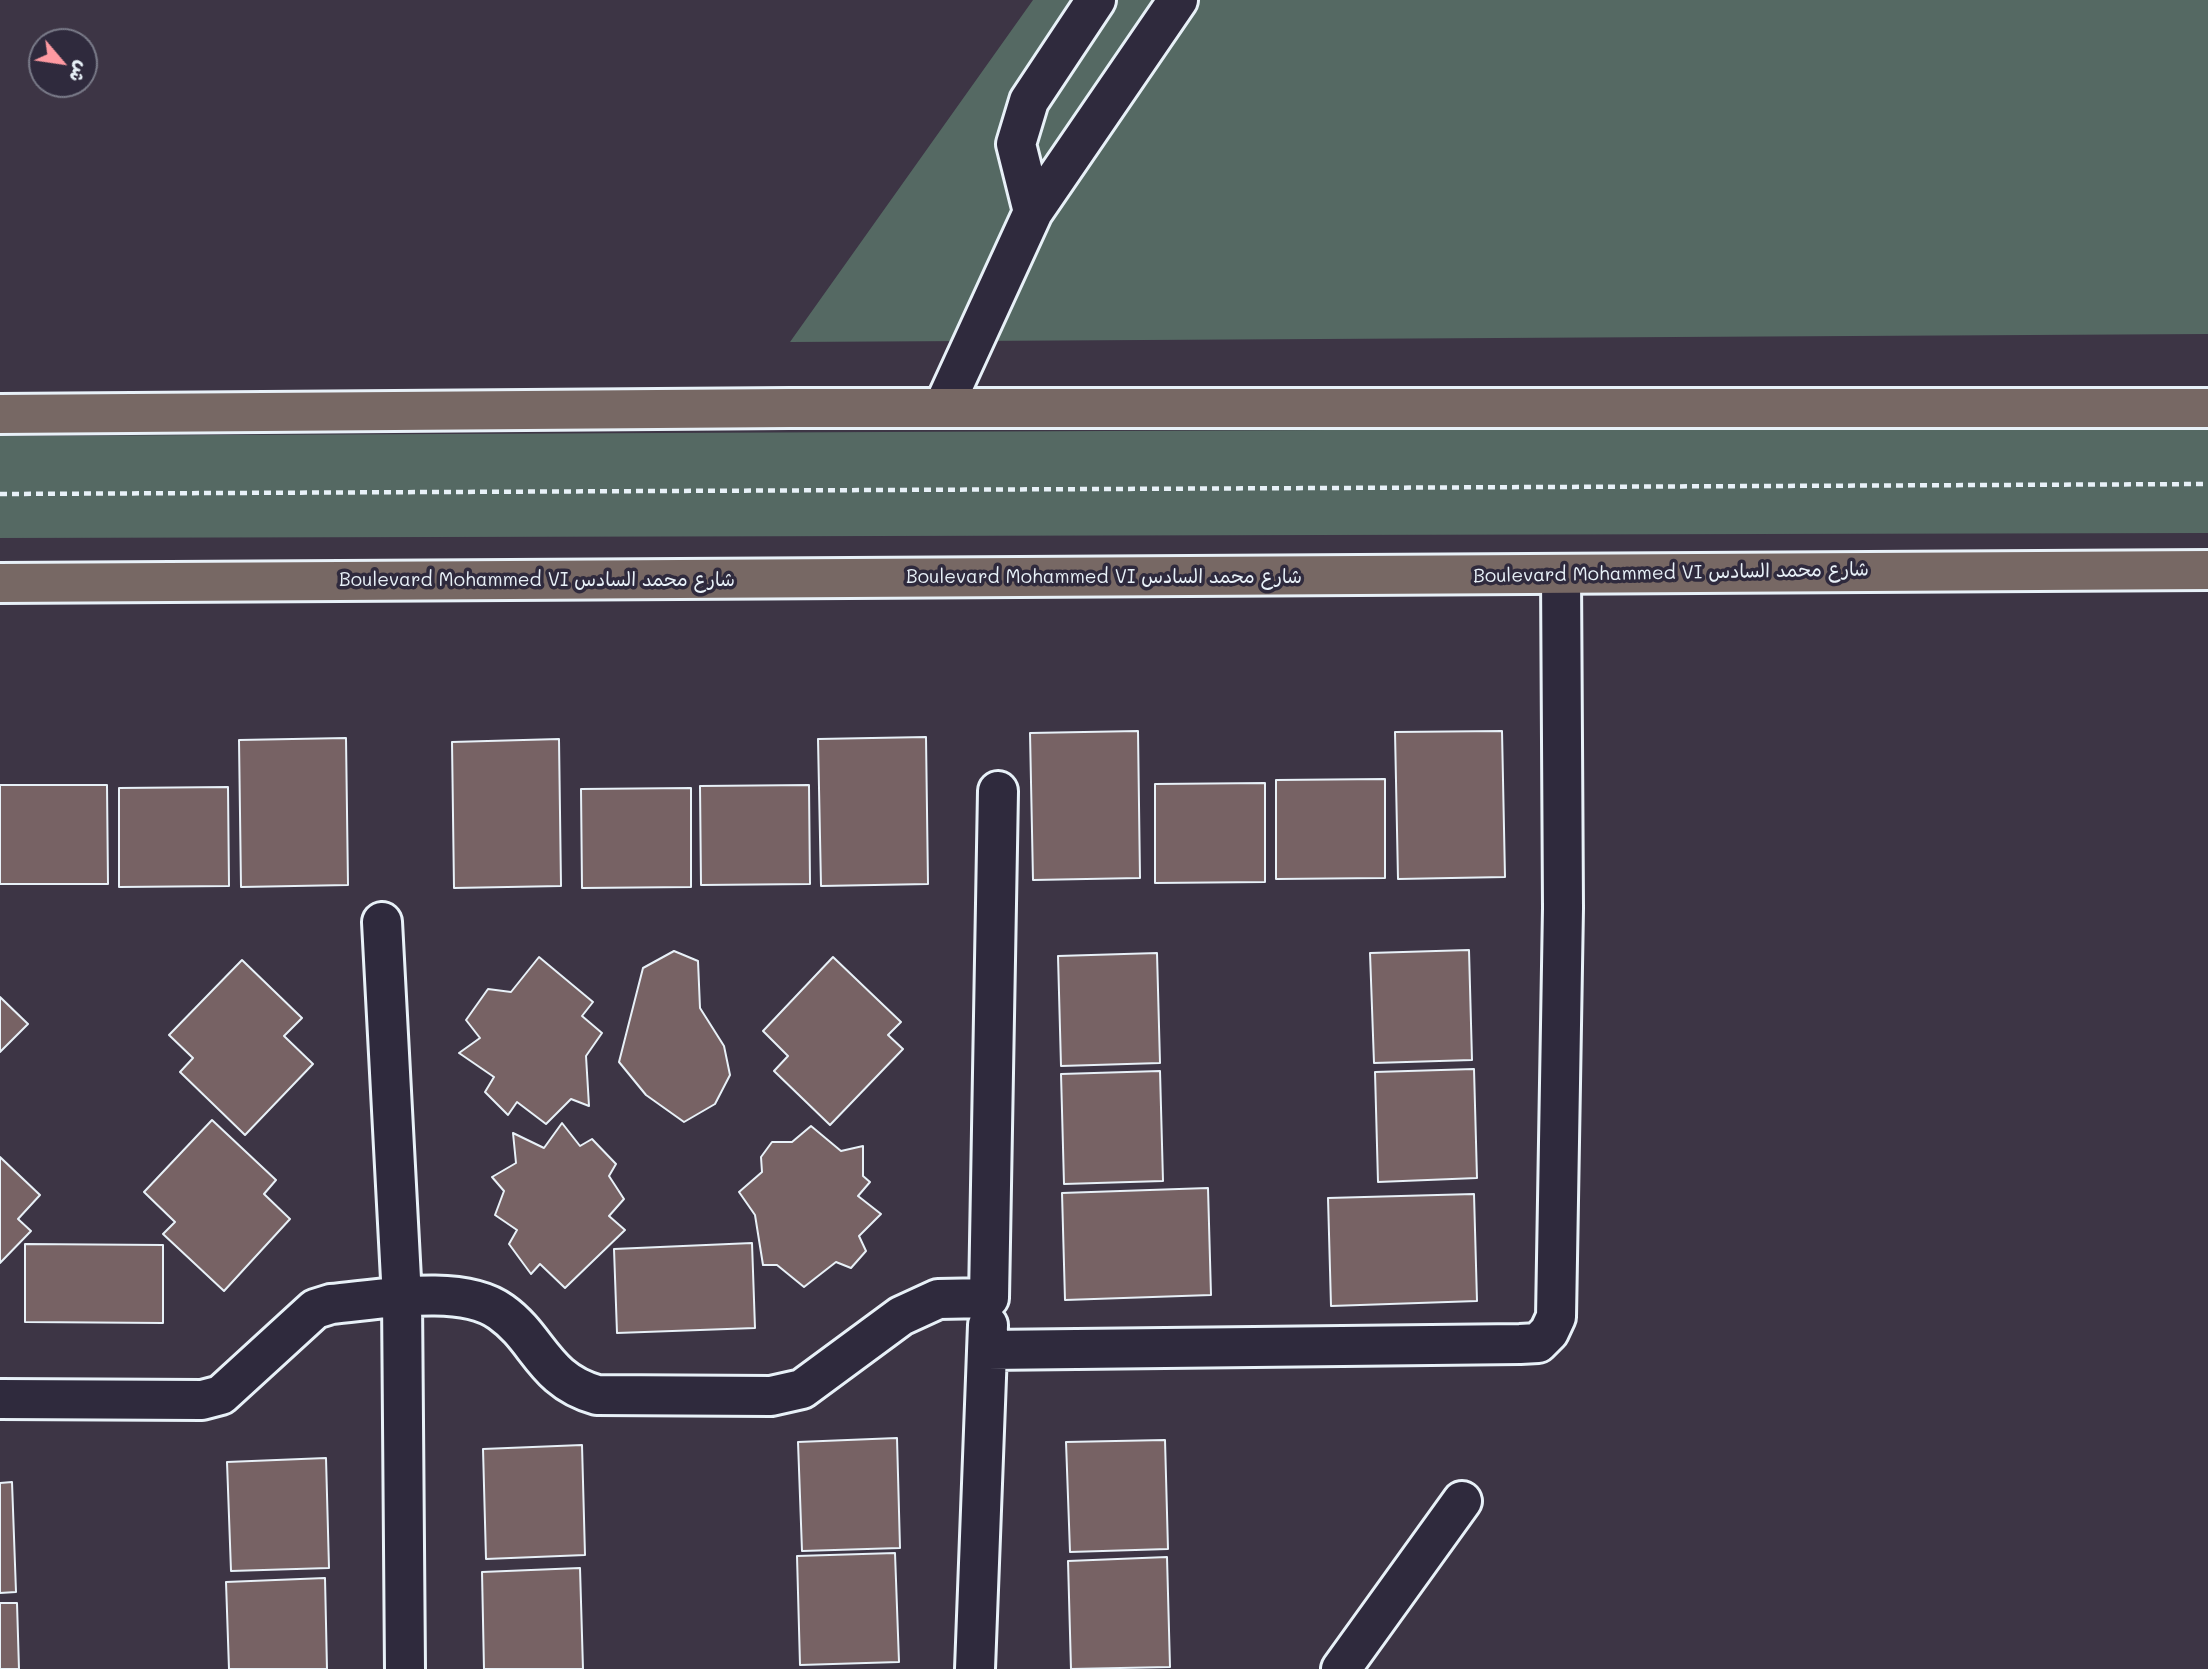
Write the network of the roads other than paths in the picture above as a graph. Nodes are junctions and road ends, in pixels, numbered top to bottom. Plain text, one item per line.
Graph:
1 (1096, 0) edge
2 (1178, 0) edge
3 (1033, 212) junction
4 (943, 408) junction
5 (2208, 408) edge
6 (0, 414) edge
7 (2208, 570) edge
8 (1561, 575) junction
9 (0, 583) edge
10 (998, 791) dead end
11 (382, 922) dead end
12 (401, 1298) junction
13 (989, 1298) junction
14 (988, 1350) junction
15 (0, 1399) edge
16 (1462, 1501) dead end
17 (405, 1669) edge
18 (975, 1669) edge
19 (1341, 1669) edge

1 - 3 street
2 - 3 street
3 - 4 street
4 - 5 main road
4 - 6 main road
7 - 8 main road, Boulevard Mohammed VI شارع محمد السادس
8 - 9 main road, Boulevard Mohammed VI شارع محمد السادس
8 - 14 street
10 - 13 street
11 - 12 street
12 - 13 street
12 - 15 street
12 - 17 street
13 - 14 street
14 - 18 street
16 - 19 street

